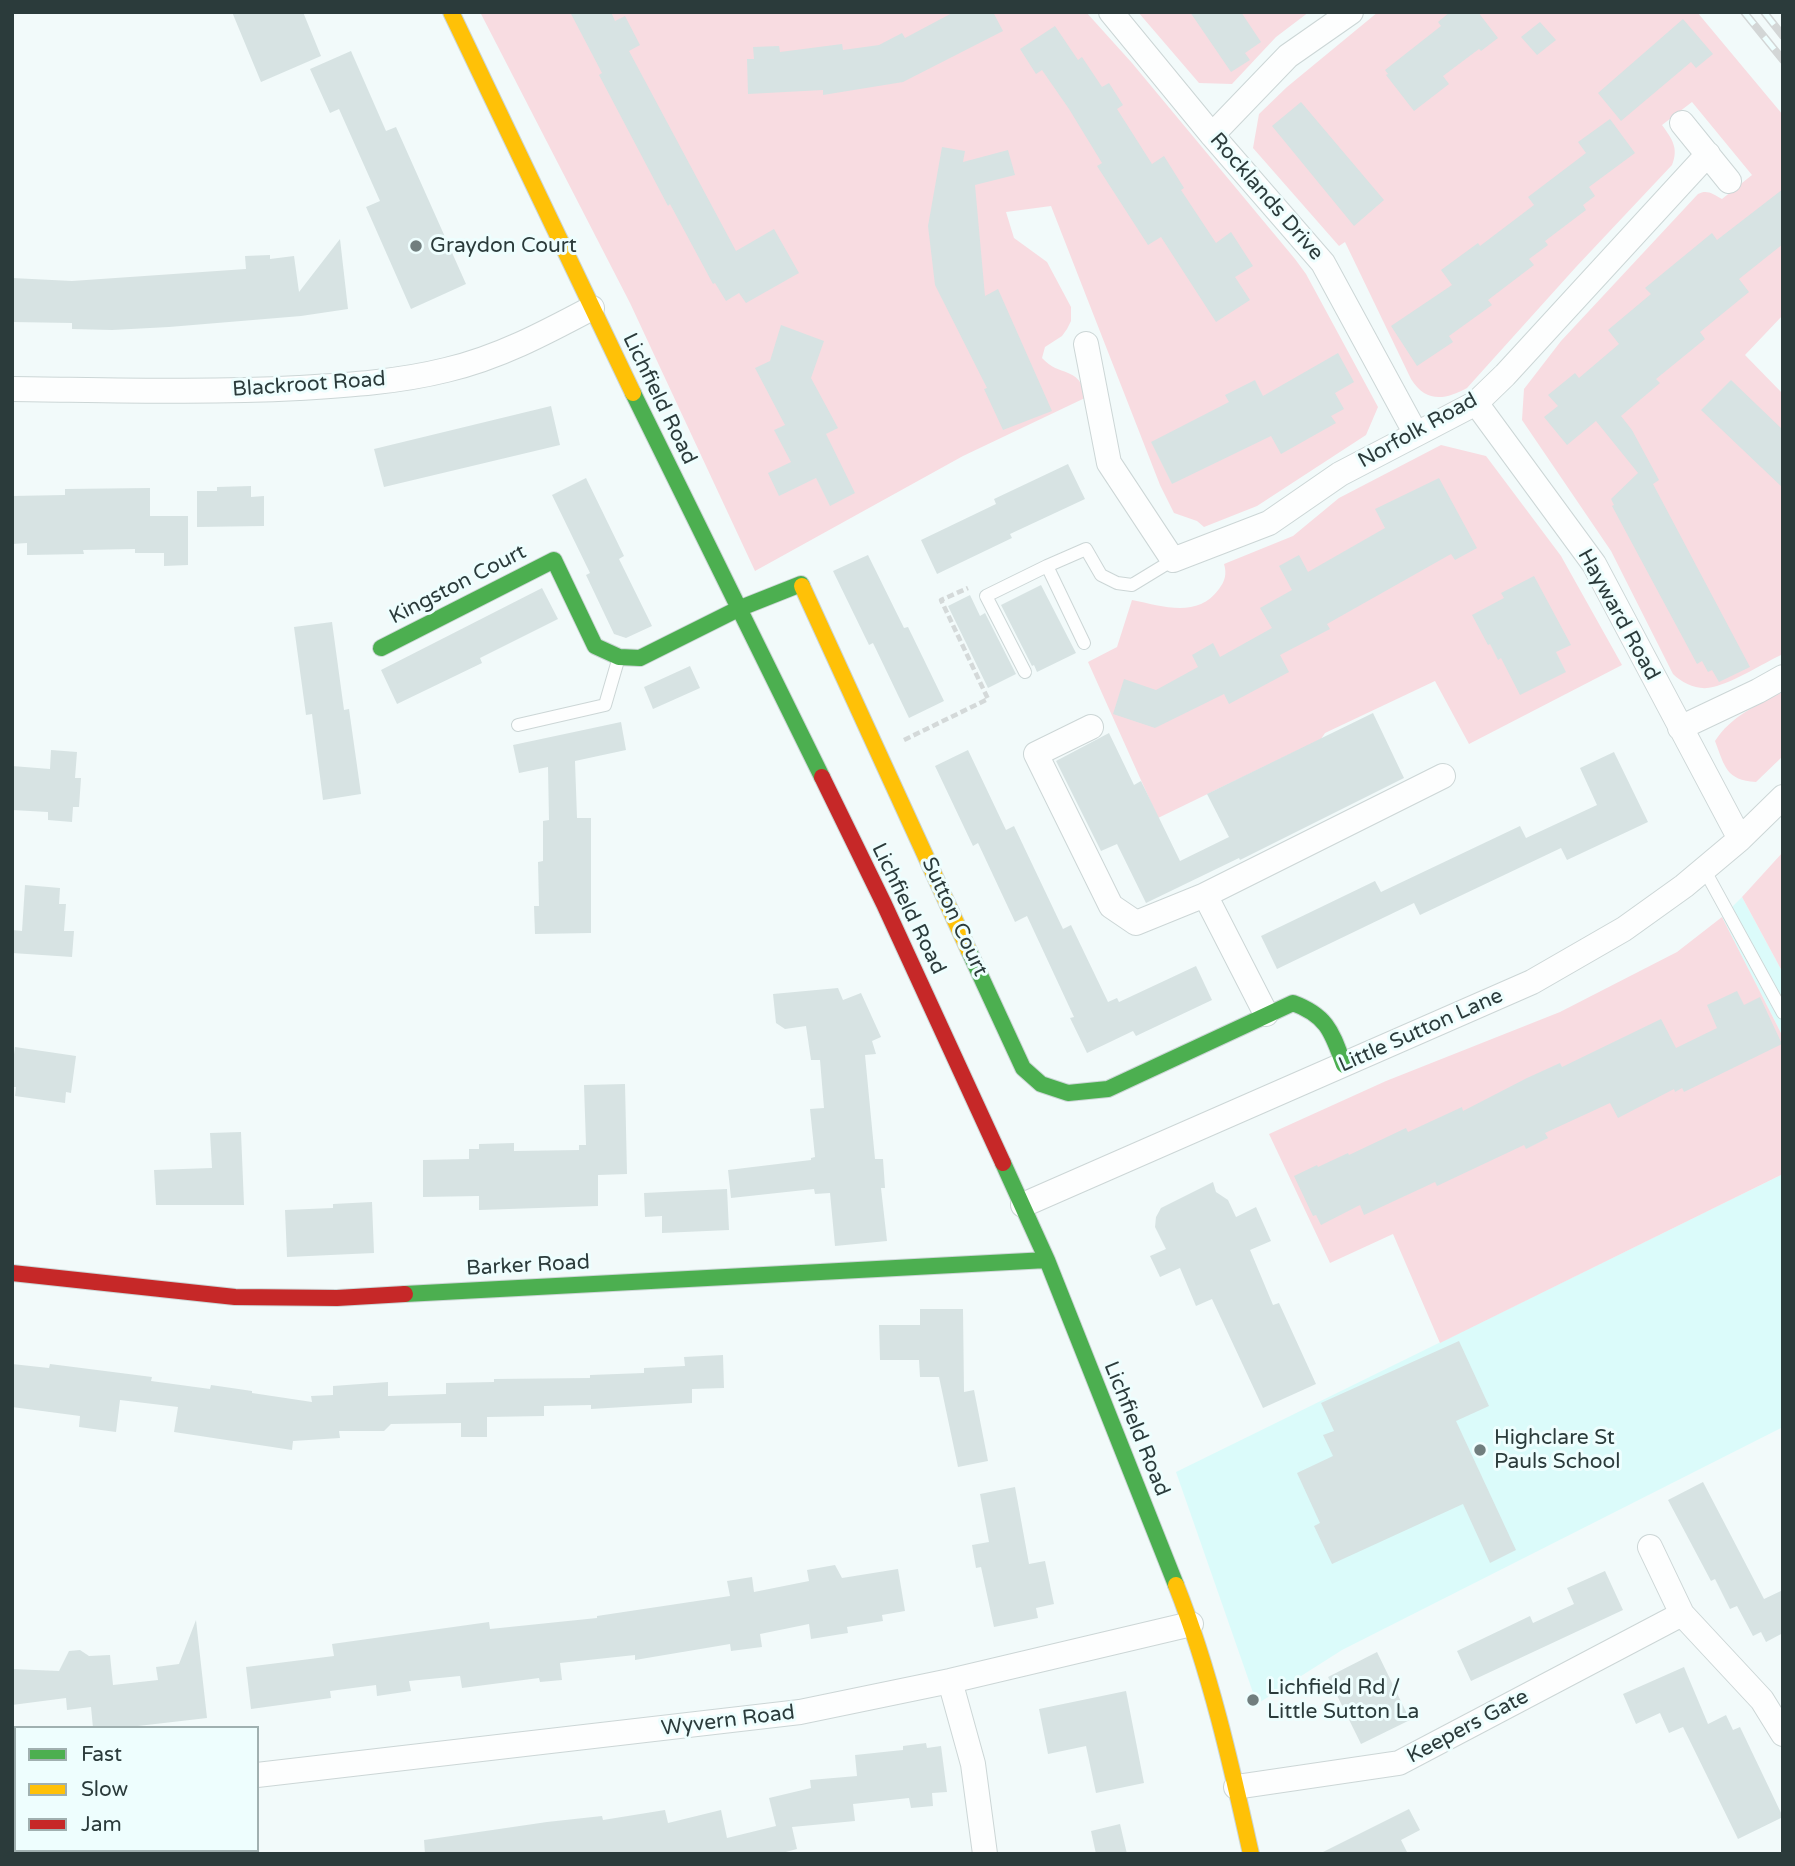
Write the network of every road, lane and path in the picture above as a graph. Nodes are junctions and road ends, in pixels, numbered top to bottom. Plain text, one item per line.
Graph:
1 (451, 12) edge
2 (1111, 12) edge
3 (1351, 12) edge
4 (1682, 123) dead end
5 (1212, 135) junction
6 (1708, 154) junction
7 (1730, 181) dead end
8 (592, 308) junction
9 (1086, 344) dead end
10 (12, 389) edge
11 (1476, 403) junction
12 (1416, 434) junction
13 (1172, 560) junction
14 (1047, 566) junction
15 (986, 596) junction
16 (738, 609) junction
17 (1084, 643) dead end
18 (381, 648) dead end
19 (619, 657) junction
20 (1025, 672) dead end
21 (1783, 677) edge
22 (518, 725) dead end
23 (1091, 727) dead end
24 (1680, 728) junction
25 (878, 752) junction
26 (1443, 776) dead end
27 (1783, 797) edge
28 (1740, 839) junction
29 (1704, 869) junction
30 (1205, 895) junction
31 (1783, 1013) edge
32 (1266, 1014) junction
33 (1344, 1065) junction
34 (1023, 1205) junction
35 (1047, 1260) junction
36 (12, 1273) edge
37 (1650, 1547) dead end
38 (1682, 1614) junction
39 (1191, 1624) junction
40 (950, 1681) junction
41 (1783, 1734) edge
42 (259, 1775) edge
43 (1237, 1787) junction
44 (985, 1854) edge
45 (1251, 1854) edge

1 - 8 street, Lichfield Road
2 - 5 street, Rocklands Drive
3 - 5 street
4 - 6 street
5 - 12 street, Rocklands Drive
6 - 7 street
6 - 11 street, Norfolk Road
8 - 10 street, Blackroot Road
8 - 16 street, Lichfield Road
9 - 13 street
11 - 12 street, Norfolk Road
11 - 24 street, Hayward Road
12 - 13 street, Norfolk Road
13 - 14 lane
14 - 15 lane
14 - 17 lane
15 - 20 lane
15 - 25 path
16 - 19 street
16 - 25 street, Sutton Court
16 - 34 street, Lichfield Road
18 - 19 street, Kingston Court
19 - 22 lane
21 - 24 street
23 - 30 street
24 - 28 street, Hayward Road
25 - 32 street, Sutton Court
26 - 30 street
27 - 28 street, Little Sutton Lane
28 - 29 street, Little Sutton Lane
29 - 31 lane
29 - 33 street, Little Sutton Lane
30 - 32 street
32 - 33 street, Sutton Court
33 - 34 street, Little Sutton Lane
34 - 35 street, Lichfield Road
35 - 36 street, Barker Road
35 - 39 street, Lichfield Road
37 - 38 street
38 - 41 street
38 - 43 street, Keepers Gate
39 - 40 street, Wyvern Road
39 - 43 street, Lichfield Road
40 - 42 street, Wyvern Road
40 - 44 street
43 - 45 street, Lichfield Road

